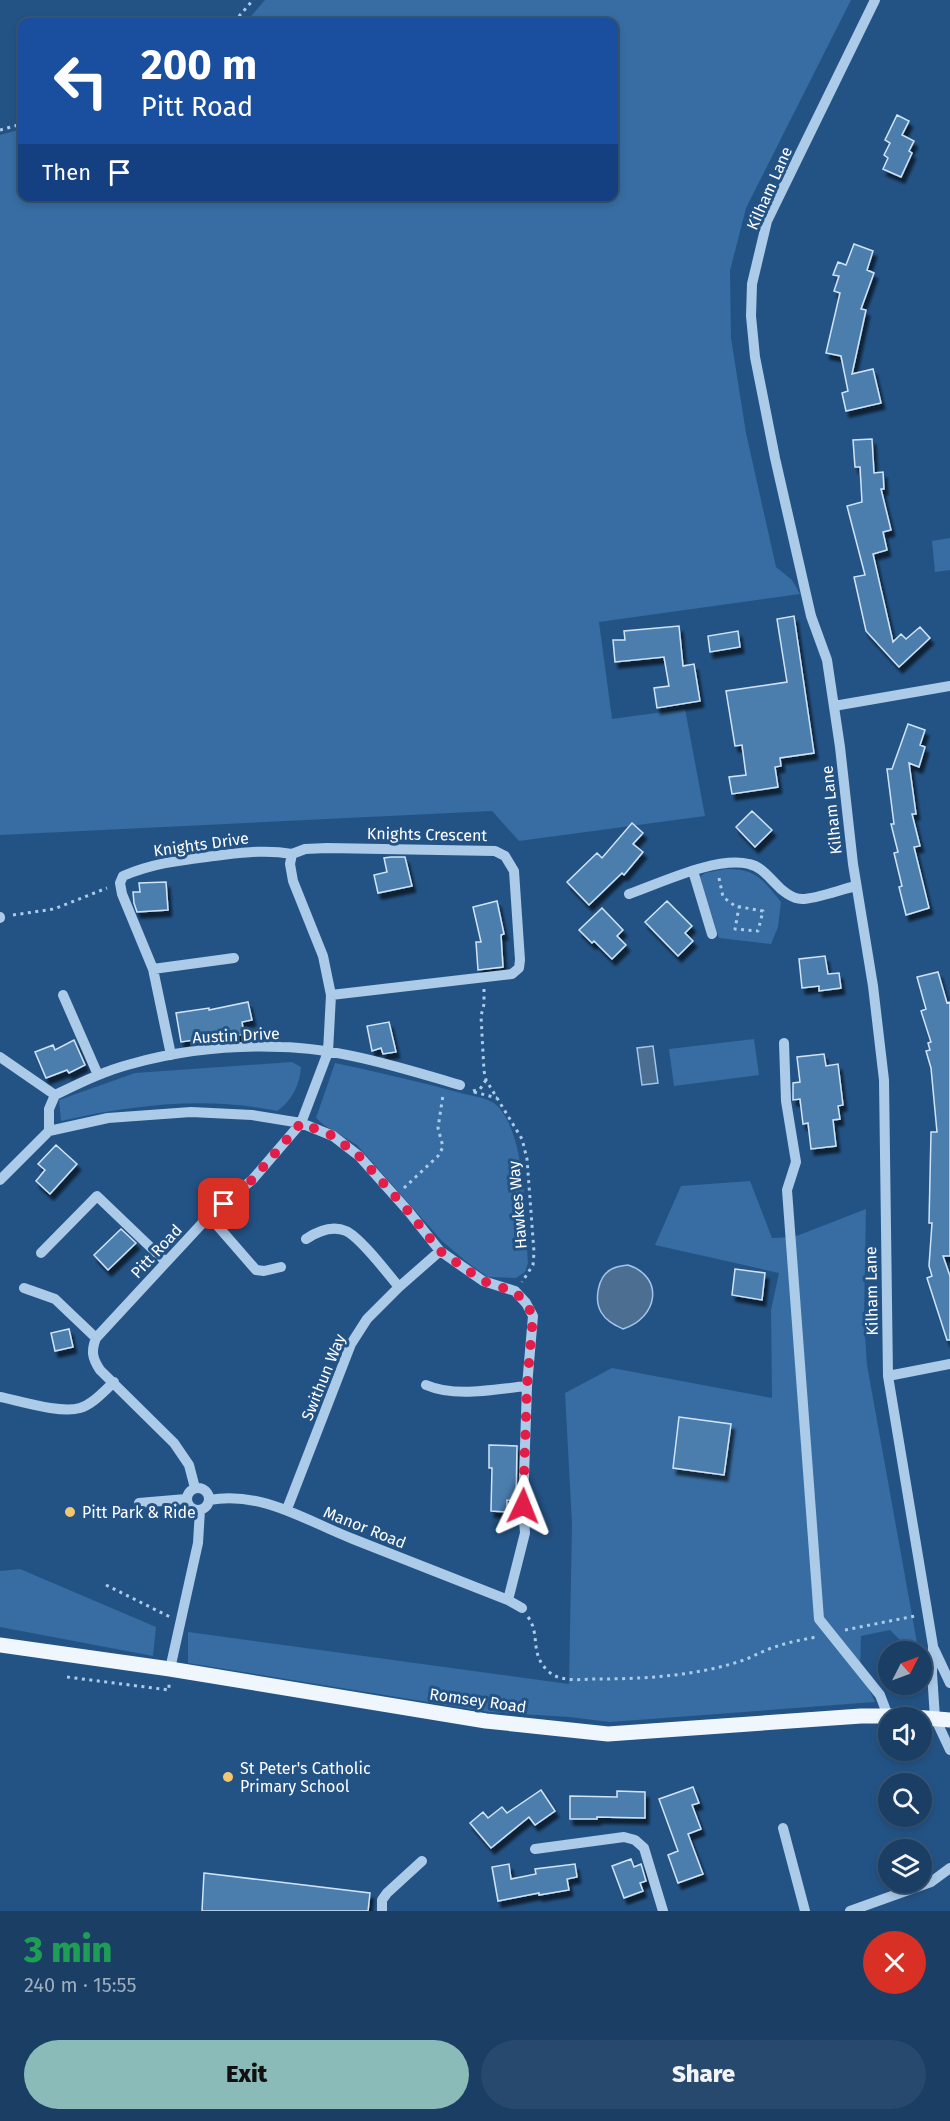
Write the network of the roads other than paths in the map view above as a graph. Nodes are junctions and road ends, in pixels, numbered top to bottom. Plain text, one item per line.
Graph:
1 (875, 0) edge
2 (950, 686) edge
3 (834, 706) junction
4 (292, 854) junction
5 (693, 871) junction
6 (856, 886) junction
7 (629, 894) dead end
8 (712, 934) dead end
9 (234, 958) dead end
10 (153, 969) junction
11 (63, 995) dead end
12 (331, 995) junction
13 (784, 1042) dead end
14 (328, 1052) junction
15 (171, 1055) junction
16 (0, 1057) edge
17 (98, 1075) junction
18 (460, 1085) dead end
19 (55, 1095) junction
20 (301, 1123) junction
21 (49, 1131) junction
22 (0, 1180) edge
23 (209, 1216) junction
24 (306, 1239) dead end
25 (440, 1251) junction
26 (41, 1253) dead end
27 (166, 1262) junction
28 (281, 1267) dead end
29 (399, 1287) junction
30 (24, 1288) dead end
31 (96, 1338) junction
32 (950, 1364) edge
33 (888, 1376) junction
34 (114, 1382) junction
35 (426, 1385) dead end
36 (527, 1386) junction
37 (0, 1397) edge
38 (195, 1488) junction
39 (186, 1499) junction
40 (209, 1500) junction
41 (139, 1503) dead end
42 (288, 1509) junction
43 (200, 1510) junction
44 (508, 1600) junction
45 (522, 1608) road end
46 (2, 1645) edge
47 (933, 1646) junction
48 (170, 1669) junction
49 (950, 1683) edge
50 (885, 1707) edge
51 (878, 1716) edge
52 (942, 1719) edge
53 (950, 1750) edge
54 (783, 1828) dead end
55 (535, 1849) dead end
56 (422, 1861) dead end
57 (950, 1868) edge
58 (382, 1911) edge
59 (663, 1911) edge
60 (805, 1911) edge
61 (850, 1911) edge

1 - 3 street, Kilham Lane
2 - 3 street
3 - 6 street, Kilham Lane
4 - 10 street, Knights Drive
4 - 12 street, Pitt Road
4 - 12 street, Knights Crescent
5 - 6 street
5 - 7 street
5 - 8 street
6 - 33 street, Kilham Lane
9 - 10 street
10 - 15 street
11 - 17 street
12 - 14 street, Pitt Road
13 - 50 street
14 - 15 street, Austin Drive
14 - 18 street, Austin Drive
14 - 20 street, Pitt Road
15 - 17 street, Austin Drive
16 - 19 street
17 - 19 street, Austin Drive
19 - 21 street
20 - 21 street
20 - 23 street, Pitt Road
20 - 25 street
21 - 22 street
23 - 27 street, Pitt Road
23 - 28 street
24 - 29 street
25 - 29 street, Swithun Way
25 - 36 street
26 - 27 street
27 - 31 street, Pitt Road
29 - 42 street, Swithun Way
30 - 31 street
31 - 34 street
32 - 33 street
33 - 47 street, Kilham Lane
34 - 37 street
34 - 38 street
35 - 36 street
36 - 44 street
38 - 39 street
38 - 40 street
39 - 41 street
39 - 43 street
40 - 42 street, Manor Road
40 - 43 street
42 - 44 street, Manor Road
43 - 48 street
44 - 45 street, Manor Road
46 - 48 main road, Romsey Road
47 - 49 street, Kilham Lane
47 - 52 street, Kilham Lane
48 - 51 main road, Romsey Road
52 - 53 street
54 - 60 street
55 - 59 street
56 - 58 street
57 - 61 street

